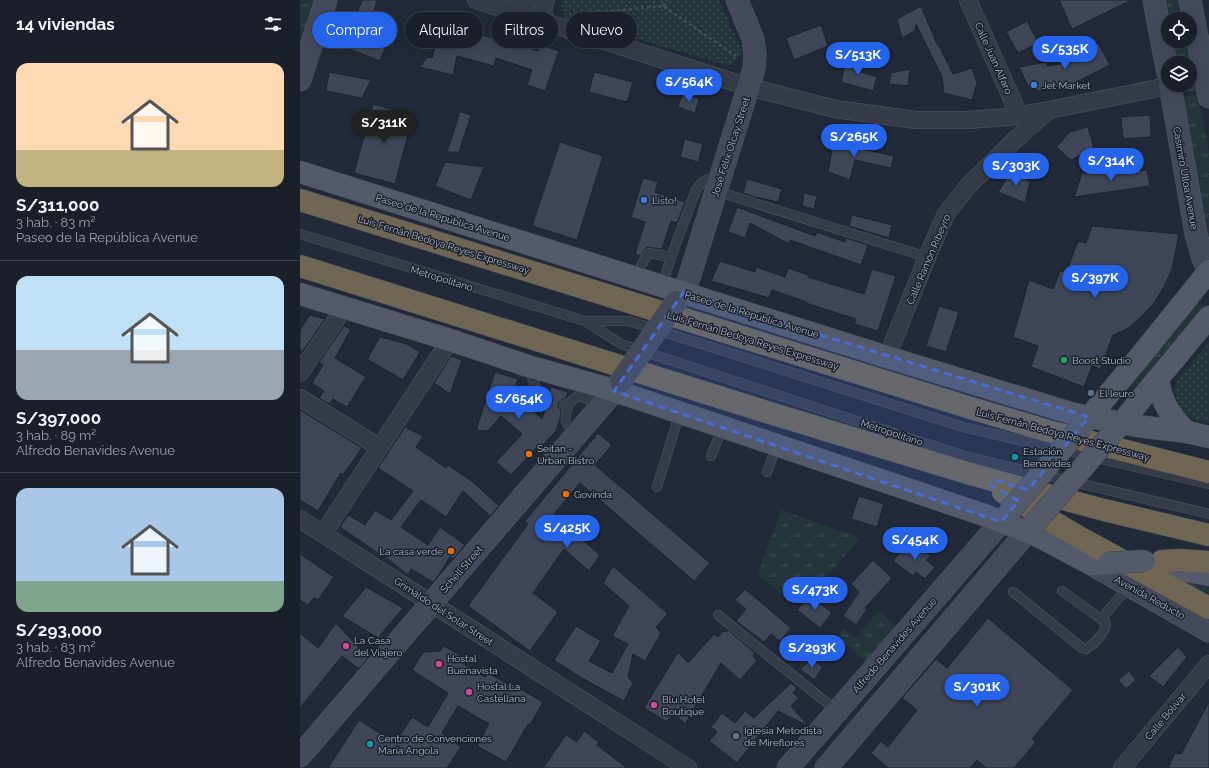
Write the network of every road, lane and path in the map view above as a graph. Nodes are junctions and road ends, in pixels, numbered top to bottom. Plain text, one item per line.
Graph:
1 (326, 0) edge
2 (476, 0) edge
3 (529, 0) edge
4 (546, 0) edge
5 (667, 0) edge
6 (737, 0) edge
7 (968, 0) edge
8 (1154, 0) edge
9 (1190, 0) edge
10 (663, 6) junction
11 (506, 10) junction
12 (512, 12) edge
13 (543, 12) edge
14 (596, 12) edge
15 (558, 26) edge
16 (1176, 56) edge
17 (1188, 56) edge
18 (752, 78) junction
19 (300, 80) edge
20 (1161, 88) edge
21 (1188, 92) edge
22 (1049, 110) junction
23 (1019, 115) junction
24 (300, 172) edge
25 (719, 182) junction
26 (300, 200) edge
27 (300, 234) edge
28 (685, 253) junction
29 (671, 256) junction
30 (927, 257) junction
31 (300, 266) edge
32 (1209, 270) edge
33 (636, 278) junction
34 (662, 286) junction
35 (300, 294) edge
36 (679, 297) junction
37 (345, 307) junction
38 (1209, 317) edge
39 (585, 321) junction
40 (450, 340) junction
41 (888, 357) junction
42 (528, 366) junction
43 (300, 373) edge
44 (1158, 379) junction
45 (617, 386) junction
46 (587, 390) junction
47 (300, 398) edge
48 (547, 400) dead end
49 (599, 407) junction
50 (680, 412) junction
51 (1085, 422) junction
52 (723, 427) junction
53 (1116, 429) junction
54 (1186, 432) junction
55 (576, 435) junction
56 (1209, 437) edge
57 (777, 445) junction
58 (379, 448) junction
59 (711, 456) dead end
60 (1209, 464) edge
61 (1180, 465) junction
62 (768, 472) dead end
63 (1209, 472) edge
64 (974, 475) junction
65 (1209, 484) edge
66 (657, 487) dead end
67 (1209, 514) edge
68 (1005, 517) junction
69 (300, 519) edge
70 (1030, 529) junction
71 (323, 534) junction
72 (1209, 535) edge
73 (1153, 561) junction
74 (1209, 562) edge
75 (1100, 564) junction
76 (1209, 575) edge
77 (1129, 586) junction
78 (1062, 591) dead end
79 (1013, 592) dead end
80 (432, 603) junction
81 (1209, 608) edge
82 (718, 615) dead end
83 (1102, 619) junction
84 (1209, 631) edge
85 (1209, 664) edge
86 (837, 711) junction
87 (303, 746) edge
88 (688, 768) edge
89 (788, 768) edge
90 (826, 768) edge
91 (1122, 768) edge

1 - 19 main road
2 - 11 street
3 - 11 street
4 - 13 street
5 - 10 path
6 - 18 main road, José Félix Olcay Street
7 - 23 street, Calle Juan Alfaro
8 - 16 main road, Casimiro Ulloa Avenue
9 - 17 main road, Casimiro Ulloa Avenue
10 - 14 path
10 - 18 path
11 - 12 street
15 - 18 street
18 - 23 street
18 - 25 main road, José Félix Olcay Street
20 - 22 street, Calle Ramón Ribeyro
21 - 32 main road, Casimiro Ulloa Avenue
22 - 23 street
22 - 30 street, Calle Ramón Ribeyro
24 - 33 main road, Paseo de la República Avenue
25 - 28 main road, José Félix Olcay Street
25 - 30 lane
26 - 61 highway, Luis Fernán Bedoya Reyes Expressway
27 - 39 lane, Metropolitano
28 - 29 lane
28 - 36 main road, José Félix Olcay Street
29 - 33 lane
29 - 34 lane
30 - 41 street, Calle Ramón Ribeyro
31 - 64 highway
32 - 51 main road
33 - 34 main road, Paseo de la República Avenue
34 - 36 main road, Paseo de la República Avenue
35 - 37 main road
36 - 41 main road, Paseo de la República Avenue
36 - 45 main road, José Félix Olcay Street, bridge
37 - 40 main road
37 - 43 street
38 - 44 main road
39 - 65 lane, Metropolitano
39 - 67 lane, Metropolitano
40 - 42 main road
40 - 58 street
41 - 51 main road, Paseo de la República Avenue
42 - 46 main road
42 - 48 lane
44 - 53 main road
44 - 54 main road
45 - 46 main road
45 - 49 main road, Schell Street
45 - 50 main road
46 - 49 lane
46 - 55 lane
47 - 58 street
49 - 55 main road, Schell Street
50 - 52 main road
50 - 66 lane
51 - 53 main road, Paseo de la República Avenue
51 - 68 main road, bridge
52 - 57 main road
52 - 59 lane
53 - 54 main road, Paseo de la República Avenue
53 - 70 main road, bridge
54 - 56 main road, Paseo de la República Avenue
55 - 80 main road, Schell Street
57 - 62 lane
57 - 68 main road
58 - 71 street
60 - 61 highway
61 - 63 highway, Luis Fernán Bedoya Reyes Expressway
64 - 72 highway
64 - 81 highway
68 - 70 main road
68 - 86 main road, Alfredo Benavides Avenue
69 - 71 street, Grimaldo del Solar Street
70 - 75 main road
70 - 90 main road
71 - 80 street, Grimaldo del Solar Street
73 - 74 highway
73 - 75 main road, bridge
73 - 76 main road
75 - 77 main road, Avenida Reducto
77 - 83 lane
77 - 84 main road, Avenida Reducto
78 - 83 lane
79 - 83 lane
80 - 87 main road, Schell Street
80 - 88 street, Grimaldo del Solar Street
82 - 86 lane
85 - 91 street, Calle Bolívar
86 - 89 main road, Alfredo Benavides Avenue

